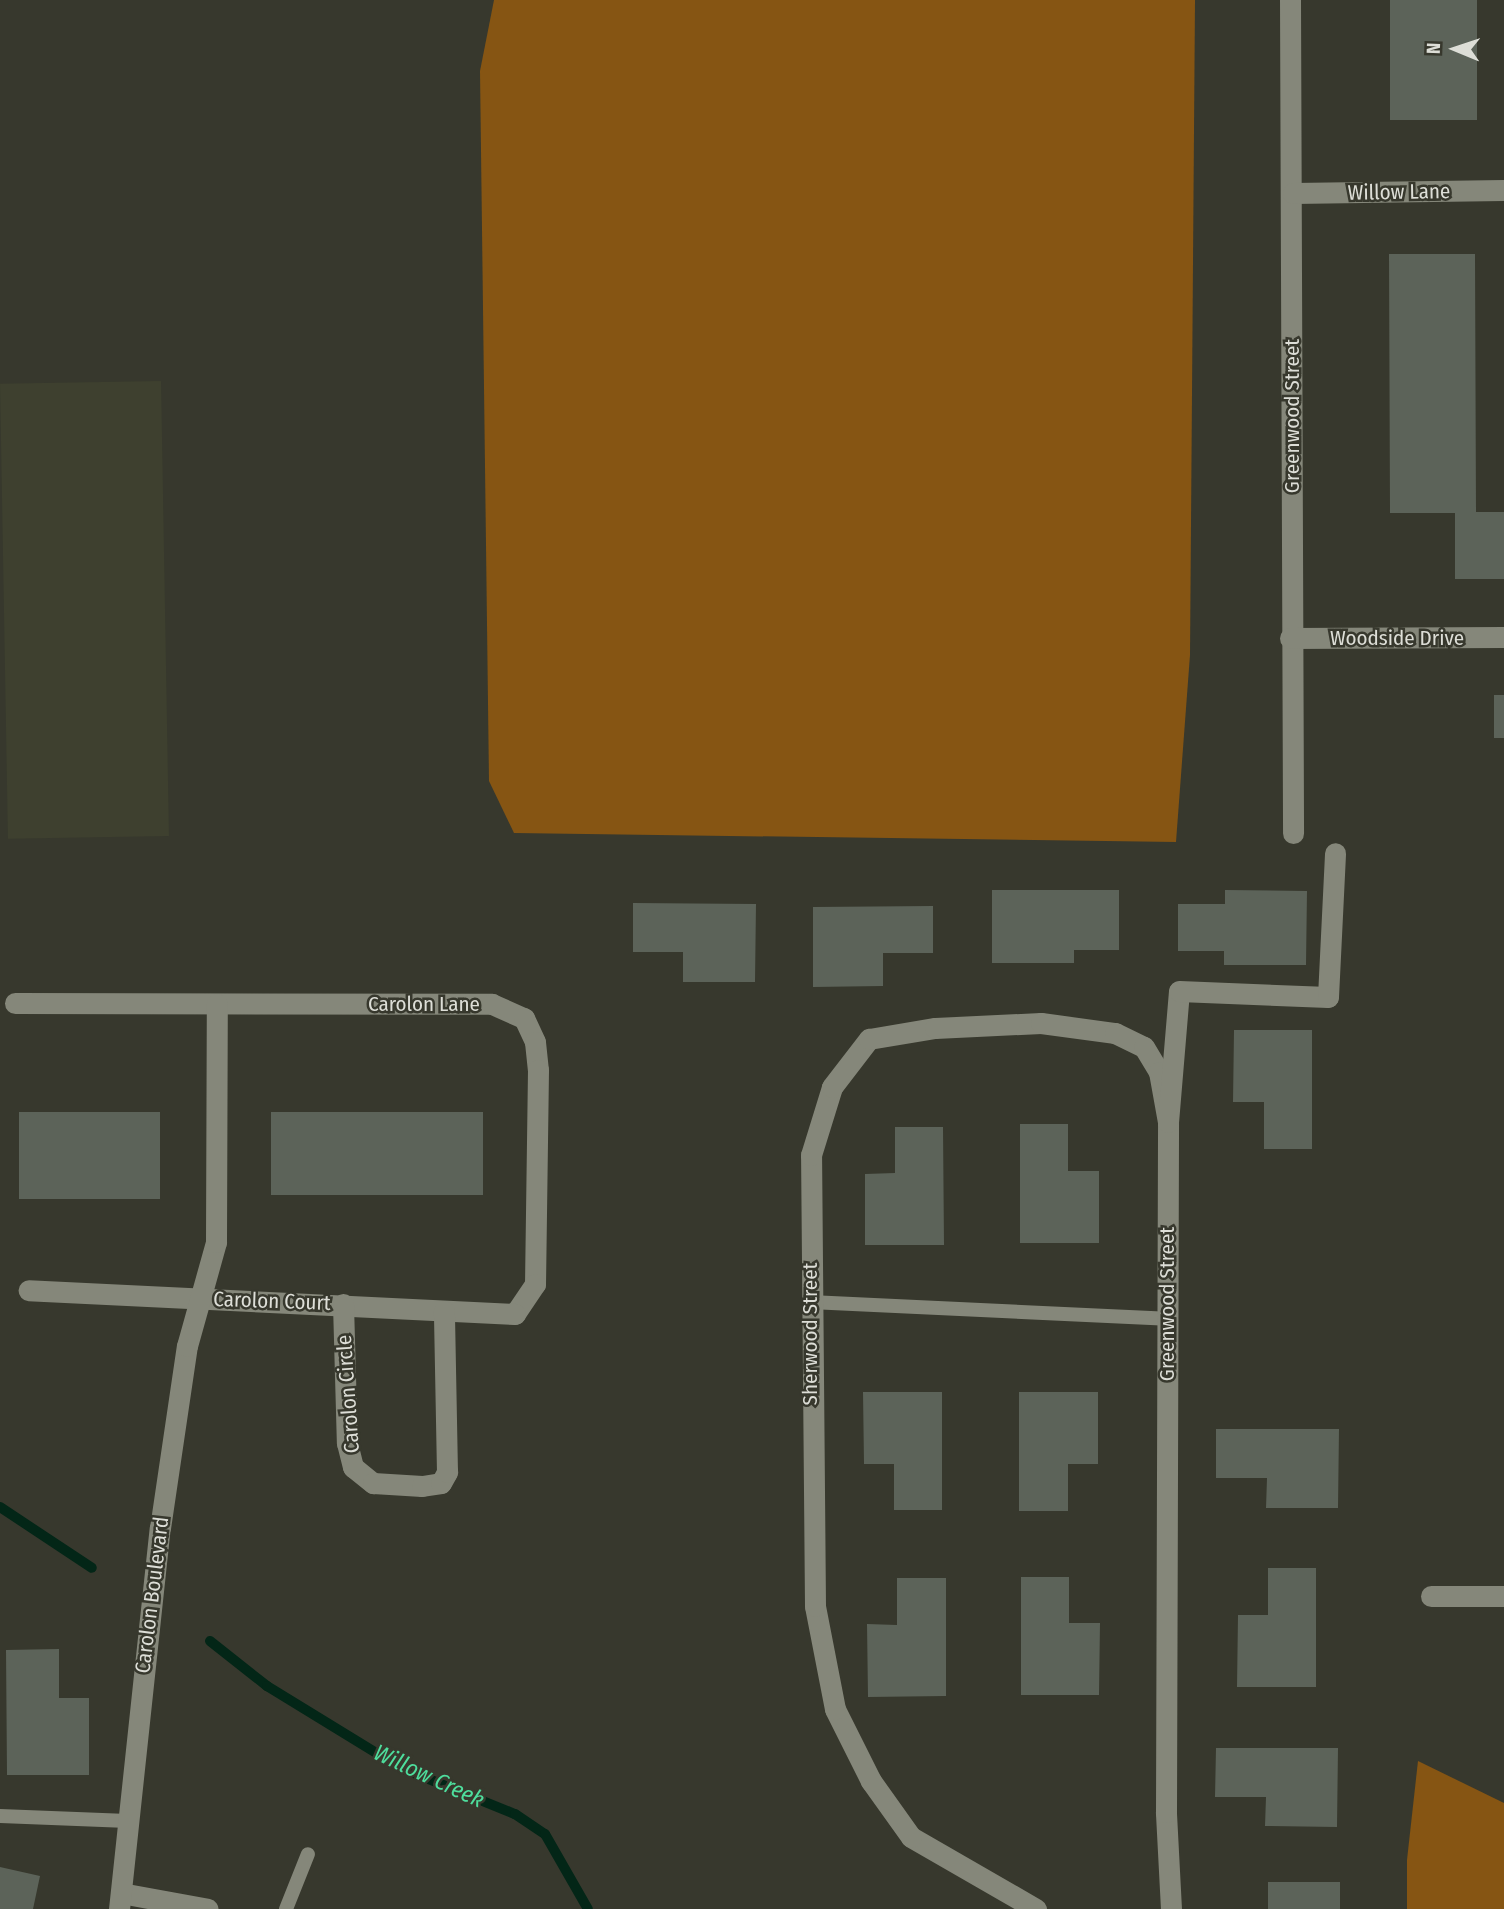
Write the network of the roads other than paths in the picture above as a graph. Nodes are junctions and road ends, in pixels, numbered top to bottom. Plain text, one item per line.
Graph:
1 (1290, 0) edge
2 (1504, 190) edge
3 (1293, 193) junction
4 (1504, 637) edge
5 (1290, 638) junction
6 (1293, 833) dead end
7 (1335, 853) dead end
8 (15, 1003) dead end
9 (217, 1004) junction
10 (1168, 1122) junction
11 (29, 1290) dead end
12 (198, 1299) junction
13 (810, 1302) junction
14 (343, 1304) junction
15 (444, 1311) junction
16 (515, 1314) joint
17 (1167, 1319) junction
18 (1431, 1596) dead end
19 (1504, 1596) edge
20 (0, 1816) edge
21 (128, 1821) junction
22 (308, 1854) dead end
23 (120, 1901) edge
24 (208, 1909) edge
25 (286, 1909) edge
26 (1035, 1909) edge
27 (1171, 1909) edge

1 - 3 street, Greenwood Street
2 - 3 street, Willow Lane
3 - 5 street, Greenwood Street
4 - 5 street, Woodside Drive
5 - 6 street, Greenwood Street
7 - 10 street, Greenwood Street
8 - 9 street, Carolon Lane
9 - 12 street, Carolon Boulevard
9 - 16 street, Carolon Lane
10 - 13 street, Sherwood Street
10 - 17 street, Greenwood Street
11 - 12 street, Carolon Court
12 - 14 street, Carolon Court
12 - 21 street, Carolon Boulevard
13 - 17 lane
13 - 26 street, Sherwood Street
14 - 15 street, Carolon Court
14 - 15 street, Carolon Circle
15 - 16 street, Carolon Court
17 - 27 street, Greenwood Street
18 - 19 street
20 - 21 lane
21 - 23 street, Carolon Boulevard
22 - 25 lane
23 - 24 street, Carolon Boulevard

